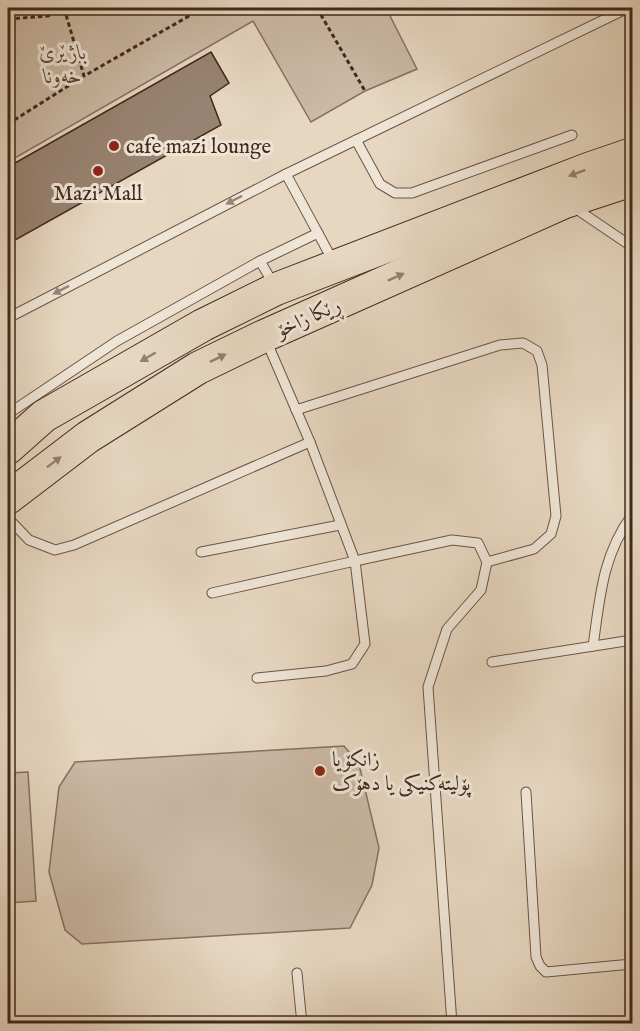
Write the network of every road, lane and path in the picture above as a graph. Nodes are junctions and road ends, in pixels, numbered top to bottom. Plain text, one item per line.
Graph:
1 (64, 8) edge
2 (203, 8) edge
3 (317, 8) edge
4 (627, 8) edge
5 (8, 19) edge
6 (84, 76) junction
7 (365, 91) dead end
8 (8, 124) edge
9 (572, 135) dead end
10 (356, 140) junction
11 (633, 154) edge
12 (286, 174) junction
13 (633, 180) edge
14 (565, 202) junction
15 (318, 233) junction
16 (632, 246) edge
17 (260, 261) junction
18 (336, 266) junction
19 (276, 289) junction
20 (8, 318) edge
21 (264, 336) junction
22 (296, 410) junction
23 (8, 414) edge
24 (310, 442) junction
25 (8, 448) edge
26 (8, 498) edge
27 (633, 515) edge
28 (8, 518) edge
29 (340, 525) junction
30 (201, 552) dead end
31 (355, 561) junction
32 (487, 562) junction
33 (212, 593) dead end
34 (633, 640) edge
35 (593, 646) junction
36 (492, 662) dead end
37 (257, 678) dead end
38 (526, 792) dead end
39 (633, 964) edge
40 (297, 973) dead end
41 (302, 1023) edge
42 (452, 1023) edge

1 - 5 path
1 - 6 path
2 - 6 path
3 - 7 path
4 - 10 lane
6 - 8 path
9 - 10 lane
10 - 12 lane
11 -> 18 highway, ڕێکا زاخۆ
12 - 15 lane
12 -> 20 lane
13 - 14 highway, ڕێکا زاخۆ
14 - 16 lane
21 -> 14 highway, ڕێکا زاخۆ
15 - 17 lane
15 - 18 lane
17 - 19 lane
17 - 23 lane
18 - 19 highway, ڕێکا زاخۆ
19 -> 25 highway, ڕێکا زاخۆ
21 - 22 lane
26 -> 21 highway, ڕێکا زاخۆ
22 - 24 lane
22 - 32 lane
24 - 28 lane
24 - 29 lane
27 - 35 lane
29 - 30 lane
29 - 31 lane
31 - 32 lane
31 - 33 lane
31 - 37 lane
32 - 42 lane
34 - 35 lane
35 - 36 lane
38 - 39 lane
40 - 41 lane

